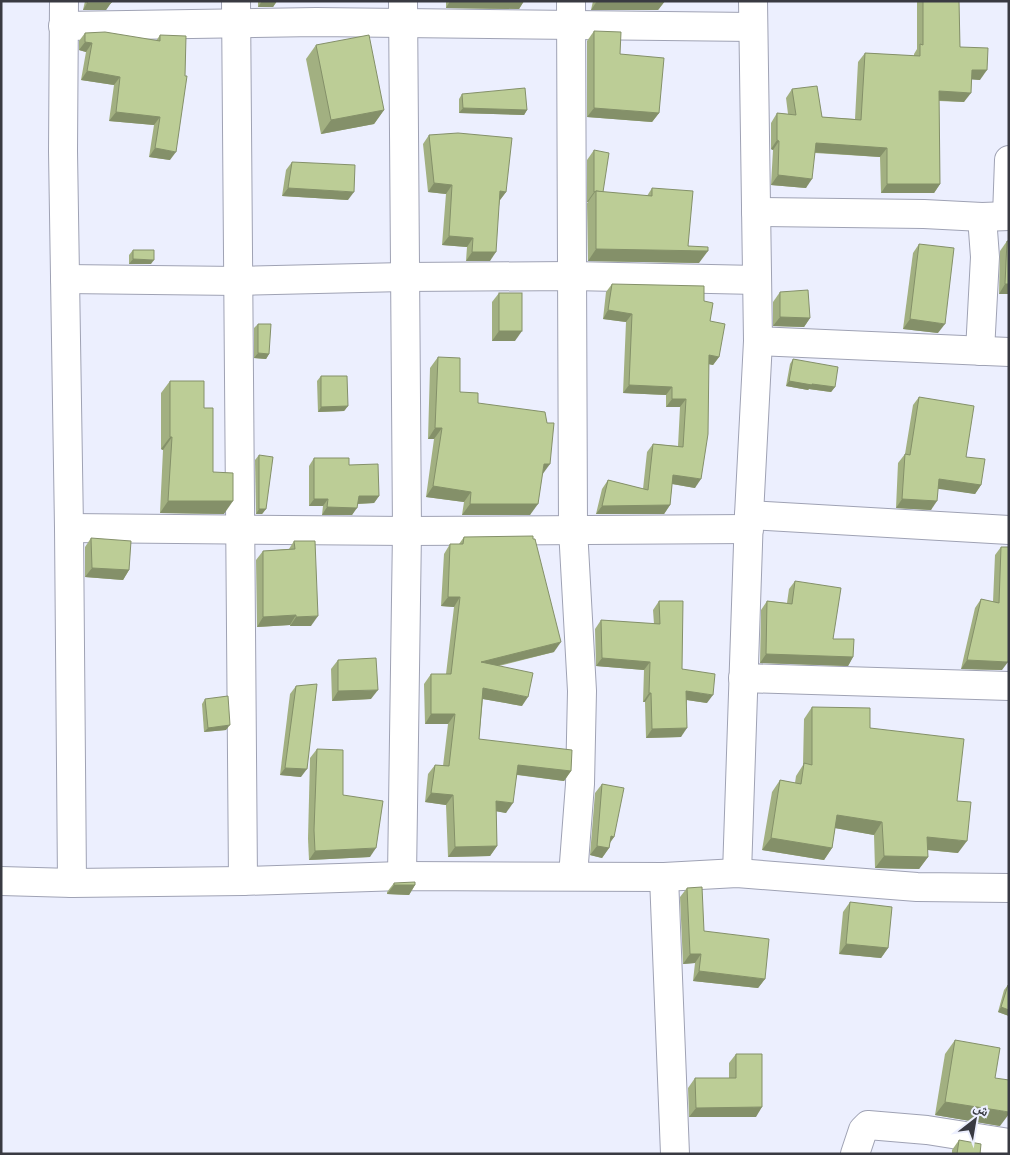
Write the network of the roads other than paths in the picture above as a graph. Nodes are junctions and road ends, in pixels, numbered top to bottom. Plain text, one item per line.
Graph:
1 (236, 12) edge
2 (403, 12) edge
3 (63, 13) edge
4 (571, 13) edge
5 (753, 14) edge
6 (1009, 160) edge
7 (756, 212) junction
8 (999, 217) edge
9 (572, 276) junction
10 (404, 278) junction
11 (65, 279) junction
12 (757, 280) junction
13 (238, 281) junction
14 (758, 341) junction
15 (980, 351) junction
16 (1009, 352) edge
17 (749, 522) junction
18 (69, 528) junction
19 (241, 529) junction
20 (572, 529) junction
21 (407, 530) junction
22 (1009, 530) edge
23 (743, 678) junction
24 (1009, 686) edge
25 (737, 873) junction
26 (402, 876) junction
27 (573, 876) junction
28 (664, 877) junction
29 (1, 881) edge
30 (243, 881) junction
31 (72, 883) junction
32 (1009, 888) edge
33 (1009, 1143) edge
34 (675, 1154) edge
35 (855, 1154) edge

1 - 2 street
1 - 3 street
1 - 13 street
2 - 4 street
2 - 10 street
3 - 11 street
4 - 5 street
4 - 9 street
5 - 7 street
6 - 8 street
7 - 8 street
7 - 12 street
8 - 15 street
9 - 10 street
9 - 12 street
9 - 20 street
10 - 13 street
10 - 21 street
11 - 13 street
11 - 18 street
12 - 14 street
13 - 19 street
14 - 15 street
14 - 17 street
15 - 16 street
17 - 20 street
17 - 22 street
17 - 23 street
18 - 19 street
18 - 31 street
19 - 21 street
19 - 30 street
20 - 21 street
20 - 27 street
21 - 26 street
23 - 24 street
23 - 25 street
25 - 28 street
25 - 32 street
26 - 27 street
26 - 30 street
27 - 28 street
28 - 34 street
29 - 31 street
30 - 31 street
33 - 35 street

